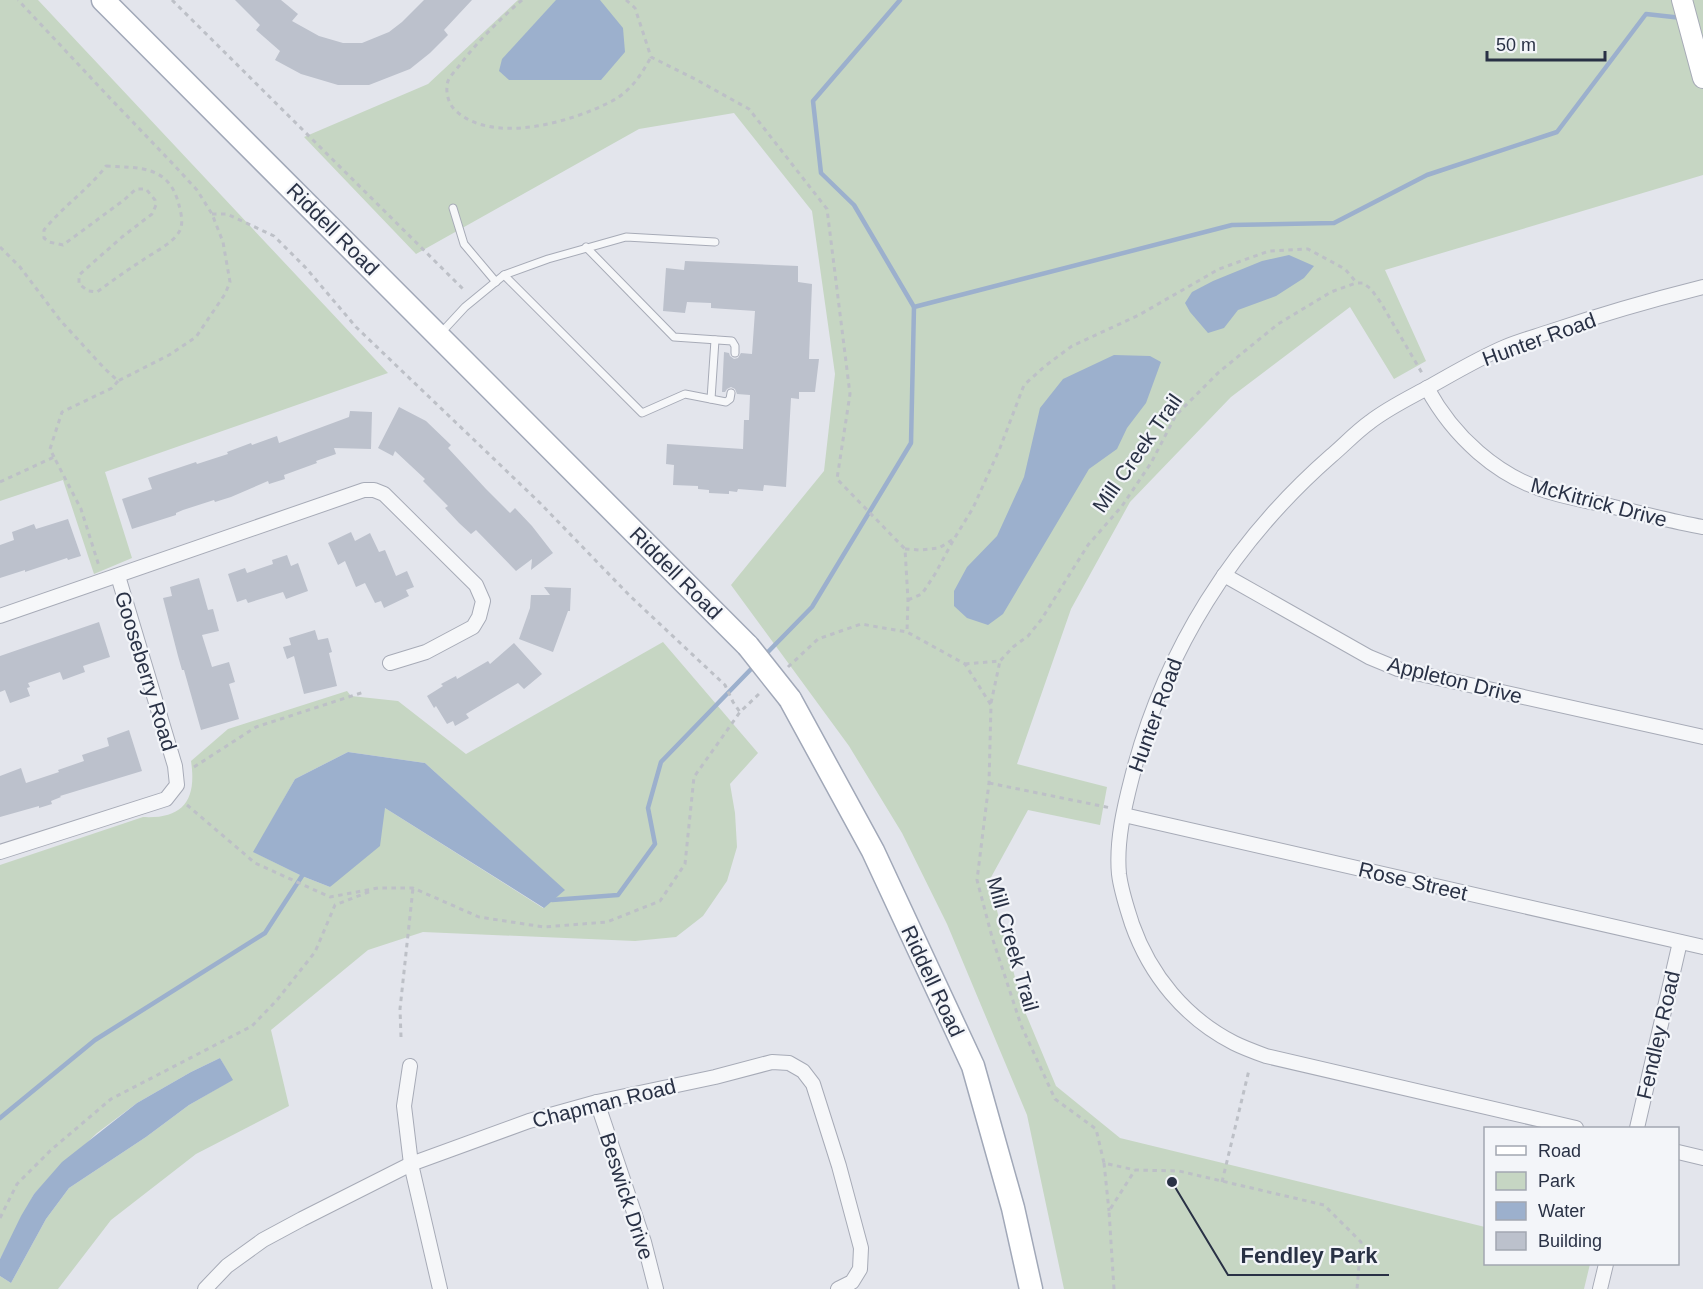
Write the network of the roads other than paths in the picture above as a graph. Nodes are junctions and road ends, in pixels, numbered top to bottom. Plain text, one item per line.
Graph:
1 (103, 0) edge
2 (1682, 0) edge
3 (1703, 78) edge
4 (453, 208) dead end
5 (715, 242) dead end
6 (586, 247) junction
7 (504, 275) junction
8 (496, 282) junction
9 (1703, 287) edge
10 (439, 336) junction
11 (715, 340) junction
12 (735, 353) dead end
13 (1427, 388) junction
14 (731, 393) dead end
15 (711, 399) junction
16 (1703, 527) edge
17 (1224, 575) junction
18 (118, 576) junction
19 (0, 616) edge
20 (390, 663) dead end
21 (1703, 737) edge
22 (1124, 816) junction
23 (0, 852) edge
24 (1680, 942) junction
25 (1703, 947) edge
26 (410, 1066) dead end
27 (597, 1102) junction
28 (1572, 1127) edge
29 (1637, 1127) edge
30 (1679, 1152) edge
31 (1703, 1158) edge
32 (411, 1164) junction
33 (1606, 1265) edge
34 (204, 1289) edge
35 (440, 1289) edge
36 (656, 1289) edge
37 (838, 1289) edge
38 (1031, 1289) edge
39 (1600, 1289) edge

1 - 10 main road, Riddell Road
2 - 3 main road
4 - 8 lane
5 - 6 lane
6 - 7 lane
6 - 11 lane
7 - 8 lane
7 - 15 lane
8 - 10 lane
9 - 13 street, Hunter Road
10 - 38 main road, Riddell Road, bridge
11 - 12 lane
11 - 15 lane
13 - 16 street, McKitrick Drive
13 - 17 street, Hunter Road
14 - 15 lane
17 - 21 street, Appleton Drive
17 - 22 street, Hunter Road
18 - 19 street
18 - 20 street
18 - 23 street, Gooseberry Road
22 - 24 street, Rose Street
22 - 28 street, Hunter Road
24 - 25 street, Rose Street
24 - 29 street, Fendley Road
26 - 32 street
27 - 32 street, Chapman Road
27 - 36 street, Beswick Drive
27 - 37 street, Chapman Road
30 - 31 street
32 - 34 street, Chapman Road
32 - 35 street
33 - 39 street

